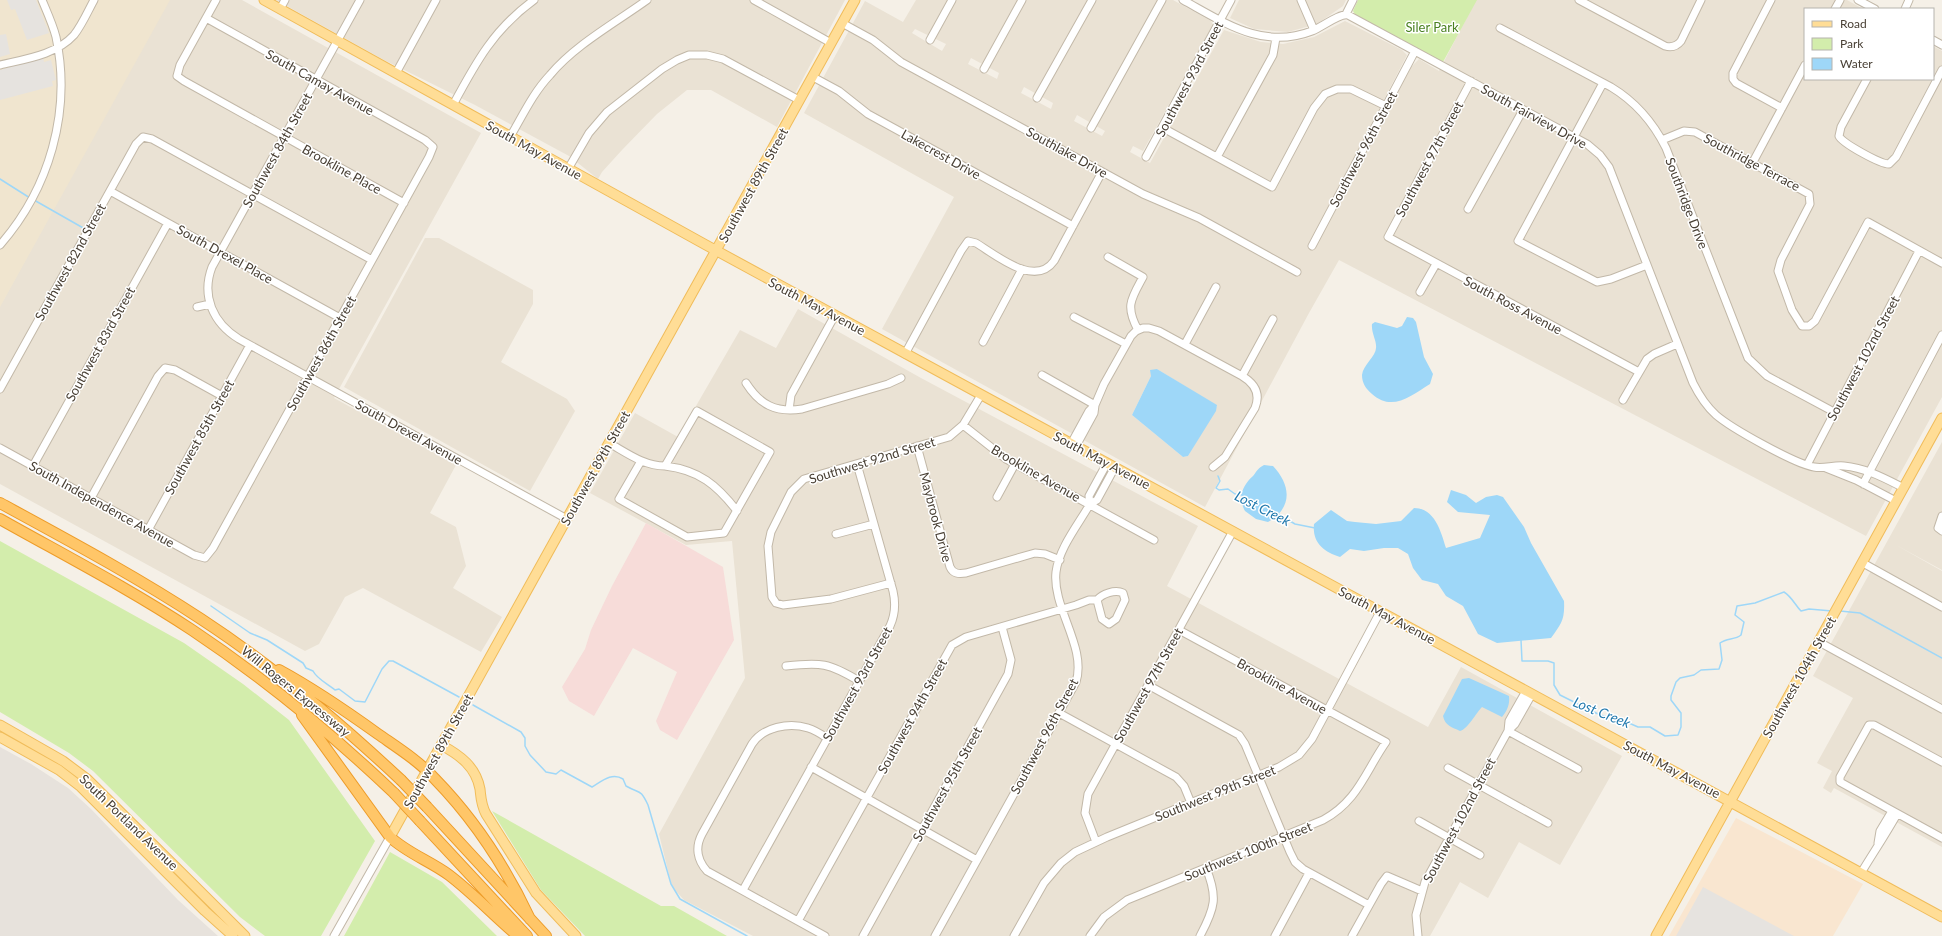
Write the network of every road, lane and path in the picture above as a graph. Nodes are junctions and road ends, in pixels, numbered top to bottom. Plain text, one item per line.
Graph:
1 (42, 0) edge
2 (94, 0) edge
3 (216, 0) edge
4 (264, 0) edge
5 (285, 0) edge
6 (360, 0) edge
7 (436, 0) edge
8 (534, 0) edge
9 (647, 0) edge
10 (754, 0) edge
11 (855, 0) edge
12 (952, 0) edge
13 (1022, 0) edge
14 (1092, 0) edge
15 (1162, 0) edge
16 (1183, 0) edge
17 (1231, 0) edge
18 (1301, 0) edge
19 (1353, 0) edge
20 (1579, 0) edge
21 (1701, 0) edge
22 (1771, 0) edge
23 (1858, 0) edge
24 (1873, 8) edge
25 (280, 9) junction
26 (1346, 14) junction
27 (206, 18) junction
28 (1221, 20) junction
29 (842, 23) junction
30 (1500, 28) dead end
31 (1314, 30) junction
32 (1276, 38) junction
33 (930, 40) dead end
34 (337, 41) junction
35 (831, 43) junction
36 (58, 47) junction
37 (1415, 51) junction
38 (0, 66) edge
39 (1804, 67) edge
40 (984, 69) dead end
41 (1942, 70) edge
42 (396, 73) junction
43 (812, 77) junction
44 (316, 79) junction
45 (1866, 80) edge
46 (1471, 81) junction
47 (1603, 83) junction
48 (1037, 98) dead end
49 (799, 100) junction
50 (453, 105) junction
51 (1386, 106) junction
52 (1782, 108) junction
53 (1522, 110) junction
54 (1091, 128) dead end
55 (1163, 128) junction
56 (284, 137) junction
57 (510, 137) junction
58 (1574, 137) junction
59 (1662, 140) junction
60 (433, 147) joint
61 (1146, 157) dead end
62 (1217, 157) junction
63 (1753, 162) junction
64 (568, 169) junction
65 (1102, 172) junction
66 (110, 190) junction
67 (252, 194) junction
68 (404, 203) junction
69 (1468, 209) dead end
70 (168, 222) junction
71 (1073, 226) junction
72 (1388, 237) joint
73 (0, 245) edge
74 (1312, 246) dead end
75 (716, 251) junction
76 (1919, 251) junction
77 (220, 252) junction
78 (1108, 257) dead end
79 (372, 260) junction
80 (1942, 263) edge
81 (1436, 264) junction
82 (1647, 265) junction
83 (1022, 269) junction
84 (1297, 272) dead end
85 (1216, 287) dead end
86 (1420, 292) dead end
87 (210, 304) junction
88 (197, 308) dead end
89 (835, 315) junction
90 (1074, 317) dead end
91 (340, 318) junction
92 (1273, 319) dead end
93 (1138, 330) junction
94 (1942, 334) edge
95 (983, 342) dead end
96 (1126, 344) junction
97 (1185, 344) junction
98 (1677, 344) junction
99 (250, 345) junction
100 (906, 354) junction
101 (1639, 372) junction
102 (1042, 375) dead end
103 (308, 376) junction
104 (1242, 376) junction
105 (901, 378) dead end
106 (746, 383) dead end
107 (0, 389) edge
108 (981, 395) junction
109 (222, 396) junction
110 (1623, 400) dead end
111 (1095, 404) junction
112 (789, 410) junction
113 (1834, 412) junction
114 (1942, 418) edge
115 (963, 425) junction
116 (610, 443) junction
117 (1074, 445) junction
118 (917, 446) junction
119 (0, 448) edge
120 (641, 461) junction
121 (857, 464) junction
122 (1015, 464) junction
123 (1111, 465) junction
124 (1806, 465) junction
125 (33, 466) junction
126 (666, 466) junction
127 (1213, 467) dead end
128 (1826, 468) junction
129 (1869, 472) junction
130 (1863, 484) junction
131 (1904, 488) junction
132 (997, 497) dead end
133 (91, 498) junction
134 (1896, 501) junction
135 (0, 503) edge
136 (1090, 504) junction
137 (737, 510) junction
138 (1942, 516) edge
139 (0, 519) edge
140 (567, 520) junction
141 (874, 524) junction
142 (148, 530) junction
143 (1940, 530) edge
144 (1233, 532) junction
145 (836, 534) dead end
146 (1154, 540) dead end
147 (205, 558) joint
148 (1060, 560) junction
149 (1863, 563) junction
150 (891, 583) junction
151 (1097, 600) junction
152 (1942, 607) edge
153 (1063, 609) junction
154 (1380, 612) junction
155 (1002, 627) junction
156 (1179, 630) junction
157 (1819, 642) junction
158 (253, 655) junction
159 (786, 666) dead end
160 (859, 680) junction
161 (1148, 685) junction
162 (1529, 692) junction
163 (297, 706) junction
164 (1942, 709) edge
165 (1327, 710) junction
166 (1059, 713) junction
167 (0, 725) edge
168 (1508, 730) junction
169 (0, 737) edge
170 (827, 738) junction
171 (1386, 742) joint
172 (1115, 744) junction
173 (442, 745) junction
174 (1942, 762) edge
175 (811, 767) junction
176 (1448, 768) dead end
177 (1578, 770) dead end
178 (427, 771) junction
179 (1258, 776) junction
180 (1478, 784) junction
181 (866, 798) junction
182 (1730, 801) junction
183 (1191, 803) junction
184 (1894, 812) junction
185 (1418, 821) dead end
186 (1548, 823) dead end
187 (922, 830) junction
188 (1283, 836) junction
189 (390, 837) junction
190 (1448, 838) junction
191 (1942, 838) edge
192 (1096, 842) junction
193 (1480, 855) dead end
194 (977, 860) junction
195 (1206, 868) junction
196 (1309, 873) junction
197 (1862, 873) junction
198 (743, 890) junction
199 (1422, 891) junction
200 (1369, 905) junction
201 (1942, 917) edge
202 (530, 919) junction
203 (798, 921) junction
204 (233, 936) edge
205 (245, 936) edge
206 (334, 936) edge
207 (518, 936) edge
208 (527, 936) edge
209 (546, 936) edge
210 (576, 936) edge
211 (825, 936) edge
212 (863, 936) edge
213 (935, 936) edge
214 (1014, 936) edge
215 (1090, 936) edge
216 (1200, 936) edge
217 (1275, 936) edge
218 (1352, 936) edge
219 (1418, 936) edge
220 (1656, 936) edge

1 - 36 street
2 - 36 street
3 - 27 street
4 - 25 main road, South May Avenue
5 - 25 street
6 - 34 street, Southwest 84th Street
7 - 42 street
8 - 50 street
9 - 57 street
10 - 35 street
11 - 29 main road, Southwest 89th Street
12 - 33 street
13 - 40 street
14 - 48 street
15 - 54 street
16 - 28 street
17 - 28 street, Southwest 93rd Street
18 - 31 street
19 - 26 street
20 - 21 street
22 - 52 street
23 - 24 street
25 - 34 main road, South May Avenue
26 - 31 street
26 - 37 street, South Fairview Drive
27 - 44 street, South Camay Avenue
27 - 56 street, Brookline Place
28 - 32 street
28 - 55 street, Southwest 93rd Street
29 - 35 main road, Southwest 89th Street
29 - 65 street, Southlake Drive
30 - 47 street, Southridge Drive
31 - 32 street
32 - 62 street
34 - 42 main road, South May Avenue
34 - 44 street, Southwest 84th Street
35 - 43 main road, Southwest 89th Street
36 - 38 street
36 - 73 street
37 - 46 street, South Fairview Drive
37 - 51 street, Southwest 96th Street
39 - 52 street
41 - 45 street
42 - 50 main road, South May Avenue
43 - 49 main road, Southwest 89th Street
43 - 71 street, Lakecrest Drive
44 - 56 street, Southwest 84th Street
44 - 60 street, South Camay Avenue
46 - 53 street, South Fairview Drive
46 - 72 street, Southwest 97th Street
47 - 58 street
47 - 59 street, Southridge Drive
49 - 64 street
49 - 75 main road, Southwest 89th Street
50 - 57 main road, South May Avenue
51 - 62 street
51 - 74 street, Southwest 96th Street
52 - 63 street
53 - 58 street, South Fairview Drive
53 - 69 street
55 - 61 street, Southwest 93rd Street
55 - 62 street
56 - 67 street, Southwest 84th Street
56 - 68 street, Brookline Place
57 - 64 main road, South May Avenue
58 - 82 street, South Fairview Drive
58 - 82 street
59 - 63 street, Southridge Terrace
59 - 113 street, Southridge Drive
60 - 68 street, Southwest 86th Street
63 - 76 street, Southridge Terrace
64 - 75 main road, South May Avenue
65 - 71 street
65 - 84 street, Southlake Drive
66 - 67 street, Southwest 82nd Street
66 - 70 street, South Drexel Place
66 - 107 street, Southwest 82nd Street
67 - 77 street, Southwest 84th Street
67 - 79 street
68 - 79 street, Southwest 86th Street
70 - 77 street, South Drexel Place
70 - 125 street, Southwest 83rd Street
71 - 83 street
72 - 81 street, South Ross Avenue
75 - 89 main road, South May Avenue
75 - 116 main road, Southwest 89th Street
76 - 80 street
76 - 113 street, Southwest 102nd Street
77 - 87 street, Southwest 84th Street
77 - 91 street, South Drexel Place
78 - 93 street
79 - 91 street, Southwest 86th Street
81 - 86 street
81 - 101 street, South Ross Avenue
82 - 98 street, South Fairview Drive
83 - 95 street
83 - 100 street
85 - 97 street
87 - 88 street
87 - 99 street, Southwest 84th Street
89 - 100 main road, South May Avenue
89 - 112 street
90 - 96 street
91 - 103 street, Southwest 86th Street
92 - 104 street
93 - 96 street
93 - 97 street
94 - 129 street
96 - 111 street
97 - 104 street
98 - 101 street
98 - 124 street, South Fairview Drive
99 - 103 street, South Drexel Avenue
99 - 109 street, Southwest 85th Street
100 - 108 main road, South May Avenue
101 - 110 street
102 - 111 street
103 - 140 street, South Drexel Avenue
103 - 147 street, Southwest 86th Street
104 - 127 street
105 - 112 street
106 - 112 street
108 - 115 street, Southwest 92nd Street
108 - 117 main road, South May Avenue
109 - 133 street
109 - 142 street, Southwest 85th Street
111 - 117 street
113 - 124 street, Southwest 102nd Street
114 - 131 main road, Southwest 104th Street
115 - 118 street, Southwest 92nd Street
115 - 122 street, Brookline Avenue
116 - 120 street
116 - 140 main road, Southwest 89th Street
117 - 123 main road, South May Avenue
118 - 121 street, Southwest 92nd Street
118 - 148 street, Maybrook Drive
119 - 125 street, South Independence Avenue
120 - 126 street
120 - 137 street
121 - 141 street, Southwest 93rd Street
121 - 150 street, Southwest 92nd Street
122 - 132 street
122 - 136 street, Brookline Avenue
123 - 136 street, Southwest 96th Street
123 - 144 main road, South May Avenue
124 - 128 street, South Fairview Drive
125 - 133 street, South Independence Avenue
126 - 137 street
126 - 137 street
128 - 129 street, South Fairview Drive
128 - 130 street, South Fairview Drive
129 - 130 street
129 - 131 street, South Fairview Drive
130 - 134 street, South Fairview Drive
131 - 134 main road, Southwest 104th Street
133 - 142 street, South Independence Avenue
134 - 149 main road, Southwest 104th Street
135 - 158 highway, Will Rogers Expressway
136 - 146 street, Brookline Avenue
136 - 148 street, Southwest 96th Street
138 - 143 street
139 - 163 highway, Will Rogers Expressway
140 - 173 main road, Southwest 89th Street
141 - 145 street
141 - 150 street, Southwest 93rd Street
142 - 147 street, South Independence Avenue
144 - 154 main road, South May Avenue
144 - 156 street, Southwest 97th Street
148 - 153 street, Southwest 96th Street
149 - 152 street
149 - 157 main road, Southwest 104th Street
150 - 160 street, Southwest 93rd Street
151 - 151 street, Southwest 94th Street
151 - 153 street, Southwest 94th Street
153 - 155 street, Southwest 94th Street
153 - 166 street, Southwest 96th Street
154 - 162 main road, South May Avenue
154 - 165 street, Southwest 99th Street
155 - 181 street, Southwest 94th Street
155 - 187 street, Southwest 95th Street
156 - 161 street, Southwest 97th Street
156 - 165 street, Brookline Avenue
157 - 164 street
157 - 182 main road, Southwest 104th Street
158 - 178 highway
158 - 202 highway, Will Rogers Expressway, bridge
159 - 160 street
160 - 170 street, Southwest 93rd Street
161 - 172 street, Southwest 97th Street
161 - 179 street
162 - 168 street, Southwest 102nd Street
162 - 182 main road, South May Avenue
163 - 189 highway
163 - 208 highway, Will Rogers Expressway, bridge
165 - 171 street, Brookline Avenue
165 - 179 street, Southwest 99th Street
166 - 172 street
166 - 194 street, Southwest 96th Street
167 - 205 main road, South Portland Avenue
168 - 177 street
168 - 180 street, Southwest 102nd Street
169 - 204 main road, South Portland Avenue
170 - 175 street, Southwest 93rd Street
170 - 198 street
171 - 188 street, Southwest 100th Street
172 - 183 street
172 - 192 street, Southwest 97th Street
173 - 178 main road, Southwest 89th Street
173 - 210 main road
174 - 184 street
175 - 181 street
175 - 198 street, Southwest 93rd Street
176 - 180 street
178 - 189 main road, Southwest 89th Street
178 - 202 highway
179 - 183 street, Southwest 99th Street
179 - 188 street
180 - 186 street
180 - 190 street, Southwest 102nd Street
181 - 187 street
181 - 203 street, Southwest 94th Street
182 - 197 main road, South May Avenue
182 - 220 main road, Southwest 104th Street
183 - 192 street, Southwest 99th Street
184 - 191 street
184 - 197 street
185 - 190 street
187 - 194 street
187 - 212 street, Southwest 95th Street
188 - 195 street, Southwest 100th Street
188 - 196 street
189 - 206 street, Southwest 89th Street
189 - 207 highway
190 - 193 street
190 - 199 street, Southwest 102nd Street
192 - 214 street, Southwest 99th Street
194 - 213 street, Southwest 96th Street
195 - 215 street, Southwest 100th Street
195 - 216 street
196 - 200 street
196 - 217 street
197 - 201 main road, South May Avenue
198 - 203 street
199 - 200 street
199 - 219 street, Southwest 102nd Street
200 - 218 street
202 - 209 highway, Will Rogers Expressway
203 - 211 street

